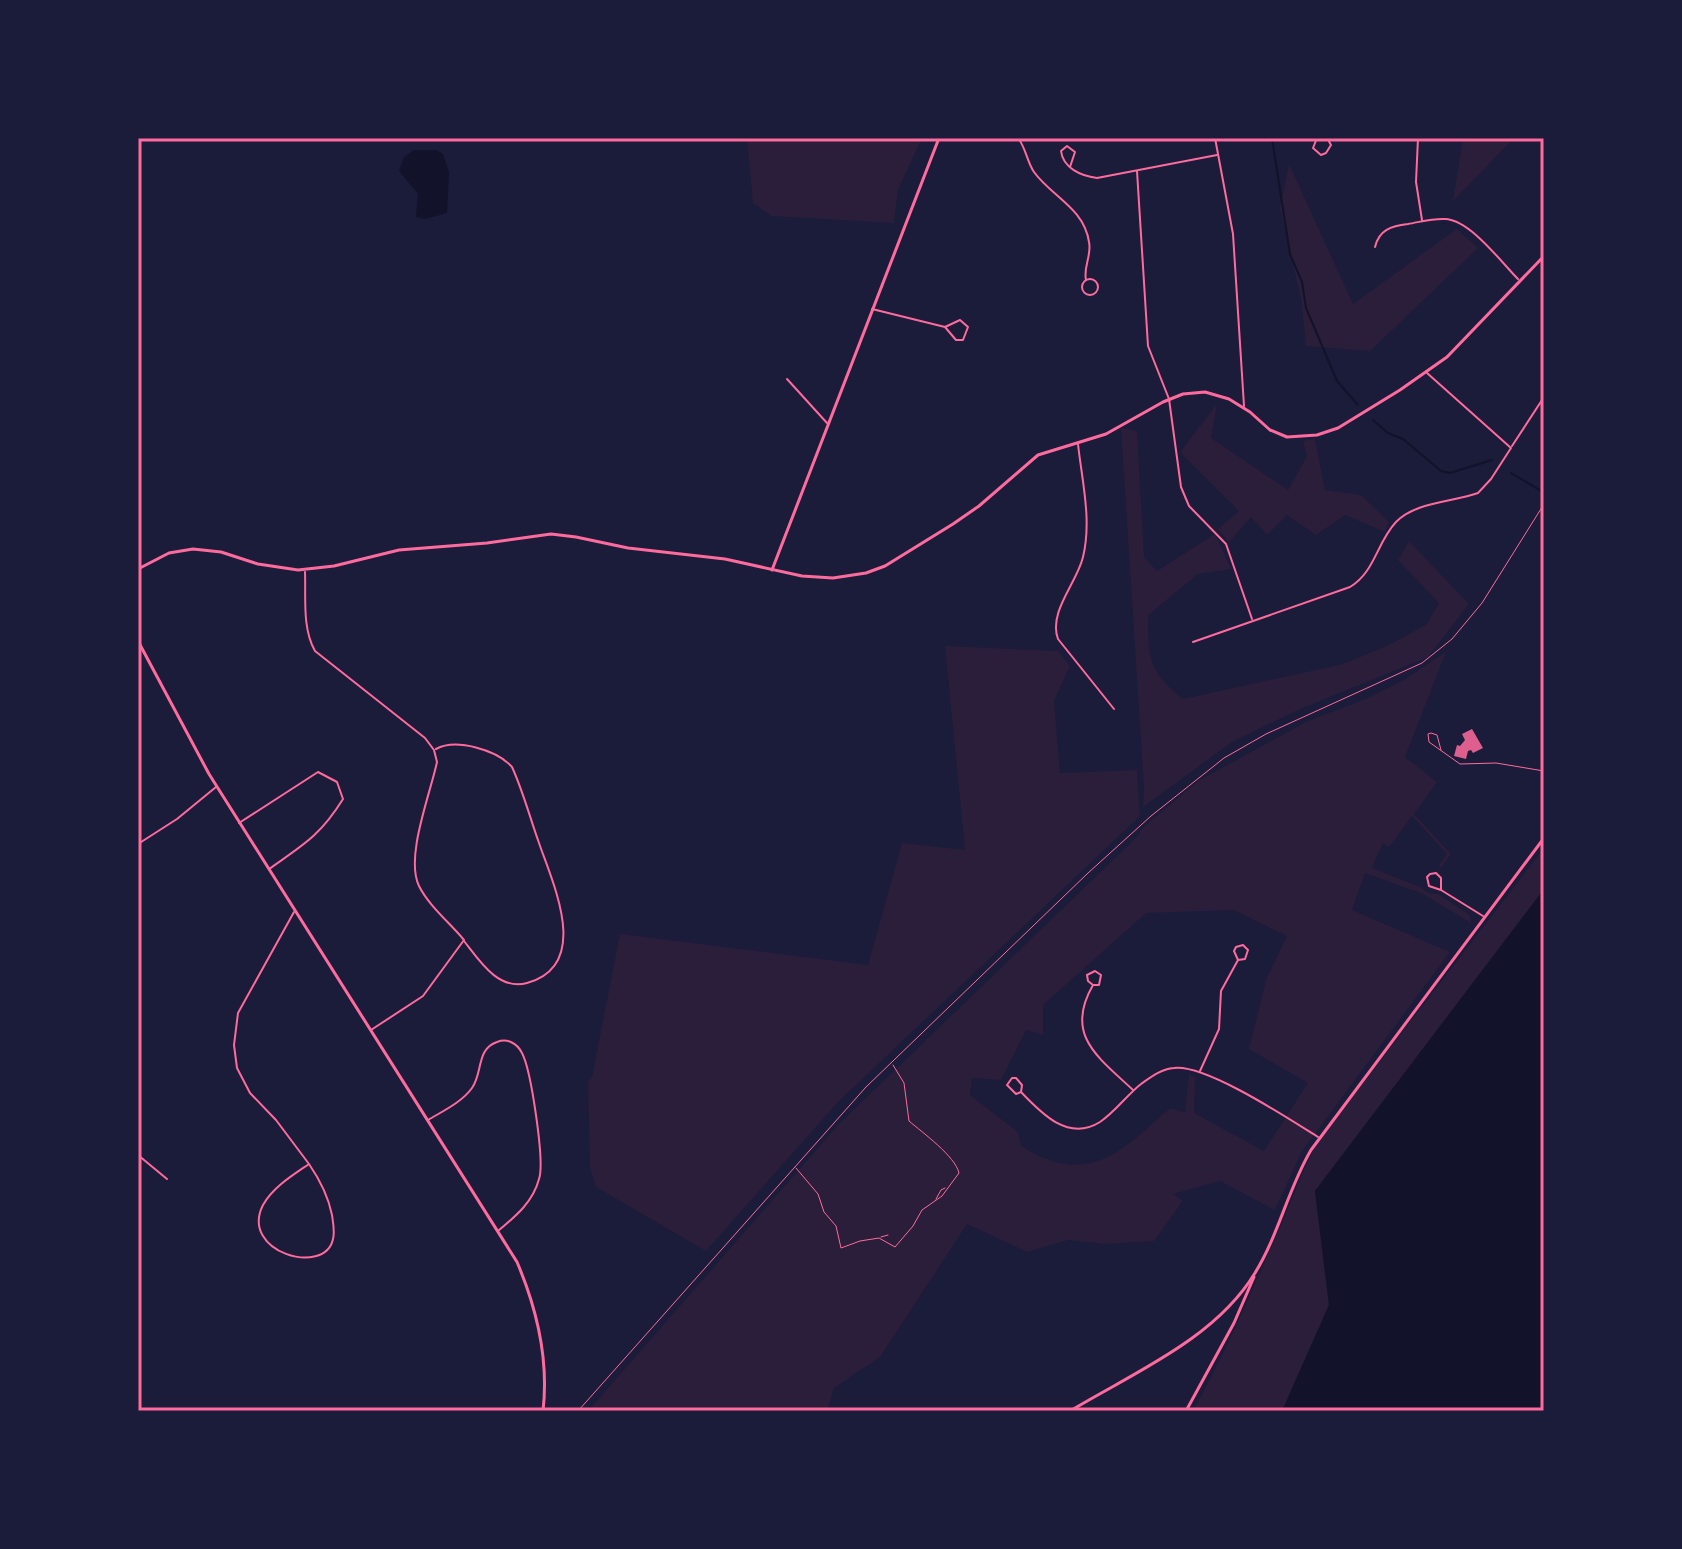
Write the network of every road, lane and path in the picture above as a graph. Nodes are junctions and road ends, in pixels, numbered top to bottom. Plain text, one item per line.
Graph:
1 (939, 138) edge
2 (1018, 138) edge
3 (1215, 138) edge
4 (1317, 138) edge
5 (1327, 138) edge
6 (1418, 138) edge
7 (1218, 155) junction
8 (1070, 167) junction
9 (1137, 171) junction
10 (1422, 221) junction
11 (1375, 247) dead end
12 (1544, 256) edge
13 (1086, 280) junction
14 (1519, 280) junction
15 (872, 309) junction
16 (945, 327) junction
17 (1426, 372) junction
18 (787, 379) dead end
19 (1544, 397) edge
20 (1169, 399) junction
21 (1245, 408) junction
22 (827, 423) junction
23 (1078, 442) junction
24 (1511, 448) junction
25 (1544, 504) edge
26 (138, 569) edge
27 (305, 570) junction
28 (772, 570) junction
29 (1253, 620) junction
30 (138, 641) edge
31 (1193, 642) dead end
32 (1114, 709) dead end
33 (434, 750) junction
34 (1441, 750) dead end
35 (1544, 771) edge
36 (216, 787) junction
37 (239, 823) junction
38 (1544, 838) edge
39 (138, 844) edge
40 (268, 870) junction
41 (1441, 890) junction
42 (295, 911) junction
43 (1484, 917) junction
44 (464, 940) junction
45 (1238, 960) dead end
46 (1093, 985) dead end
47 (370, 1031) junction
48 (891, 1063) junction
49 (1200, 1072) junction
50 (1133, 1090) junction
51 (1021, 1092) dead end
52 (427, 1121) junction
53 (1319, 1138) junction
54 (138, 1155) edge
55 (309, 1164) junction
56 (794, 1166) junction
57 (167, 1179) dead end
58 (498, 1231) junction
59 (888, 1235) dead end
60 (879, 1238) junction
61 (1257, 1270) junction
62 (543, 1411) edge
63 (578, 1411) edge
64 (1070, 1411) edge
65 (1186, 1411) edge

1 - 15 main road
2 - 13 street
3 - 7 street
4 - 5 street
6 - 10 street
7 - 9 street
7 - 21 street
8 - 8 street
8 - 9 street
9 - 20 street
10 - 11 street
10 - 14 street
12 - 14 main road
13 - 13 street
14 - 17 main road
15 - 16 street
15 - 22 main road
16 - 16 street
17 - 21 main road
17 - 24 street
18 - 22 street
19 - 24 street
20 - 21 main road
20 - 23 main road
20 - 29 street
22 - 28 main road
23 - 28 main road
23 - 32 street
24 - 29 street
25 - 48 path
26 - 27 main road
27 - 28 main road
27 - 33 street
29 - 31 street
30 - 36 main road
33 - 44 street
33 - 44 street
34 - 35 lane
36 - 37 main road
36 - 39 street
37 - 40 main road
37 - 40 street
38 - 43 main road
40 - 42 main road
41 - 41 street
41 - 43 street
42 - 47 main road
42 - 55 street
43 - 53 main road
44 - 47 street
45 - 49 street
46 - 50 street
47 - 52 main road
48 - 56 path
48 - 60 path
49 - 50 street
49 - 53 street
50 - 51 street
52 - 58 main road
52 - 58 street
53 - 61 main road
54 - 57 street
55 - 55 street
56 - 60 path
56 - 63 path
58 - 62 main road
59 - 60 path
61 - 64 main road
61 - 65 main road

